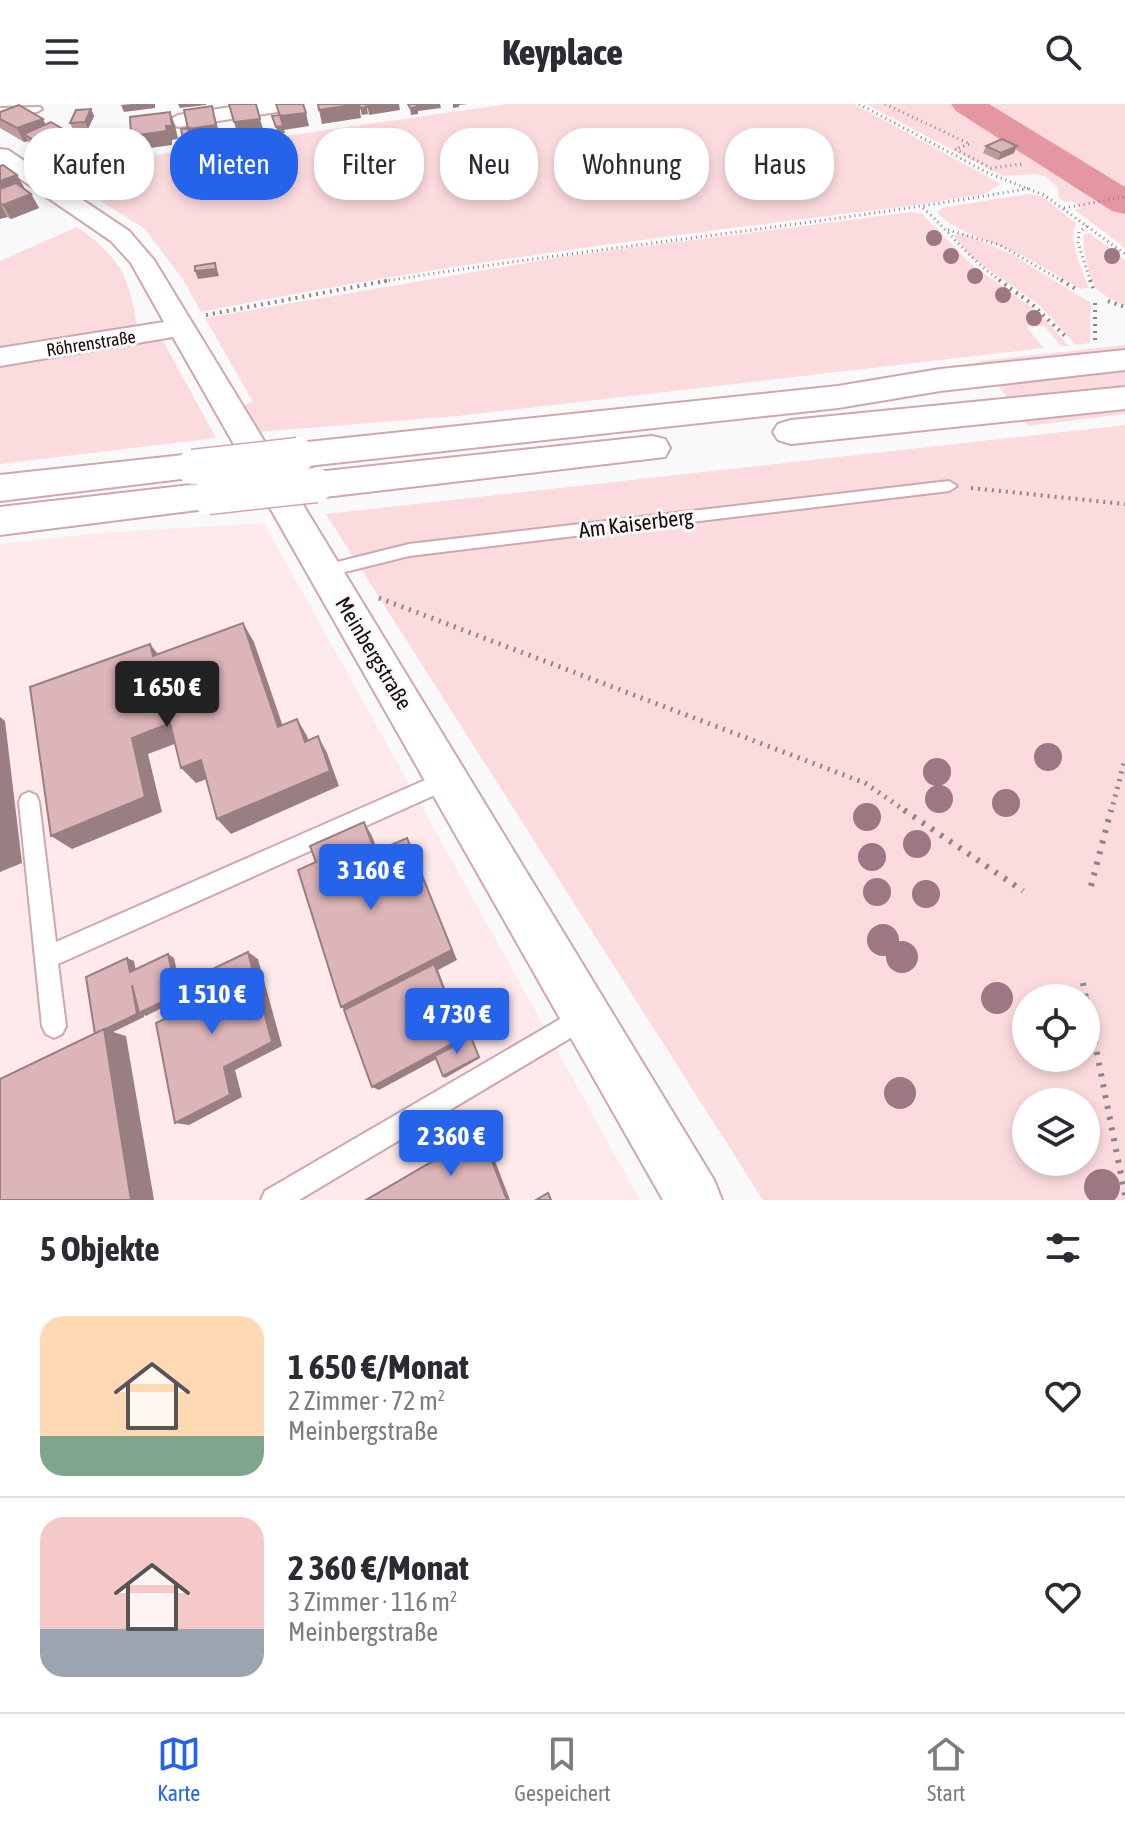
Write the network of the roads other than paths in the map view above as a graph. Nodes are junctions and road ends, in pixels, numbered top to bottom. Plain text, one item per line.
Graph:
1 (291, 104) edge
2 (37, 109) dead end
3 (0, 111) edge
4 (178, 121) dead end
5 (0, 155) edge
6 (190, 322) junction
7 (1110, 354) edge
8 (0, 357) edge
9 (1125, 398) edge
10 (307, 470) junction
11 (200, 482) junction
12 (949, 486) road end
13 (0, 488) edge
14 (0, 521) edge
15 (325, 571) junction
16 (448, 779) junction
17 (29, 802) dead end
18 (46, 958) junction
19 (586, 1016) junction
20 (54, 1026) dead end
21 (274, 1200) edge
22 (694, 1200) edge

1 - 4 street
2 - 3 lane
5 - 6 street, Meinbergstraße
6 - 8 street, Röhrenstraße
6 - 15 street, Meinbergstraße
7 - 10 highway
9 - 10 highway
10 - 11 highway, bridge
11 - 13 highway
11 - 14 highway
12 - 15 lane, Am Kaiserberg
15 - 16 street, Meinbergstraße
16 - 18 lane
16 - 19 street, Meinbergstraße
17 - 18 lane
18 - 20 lane
19 - 21 lane
19 - 22 street, Meinbergstraße

